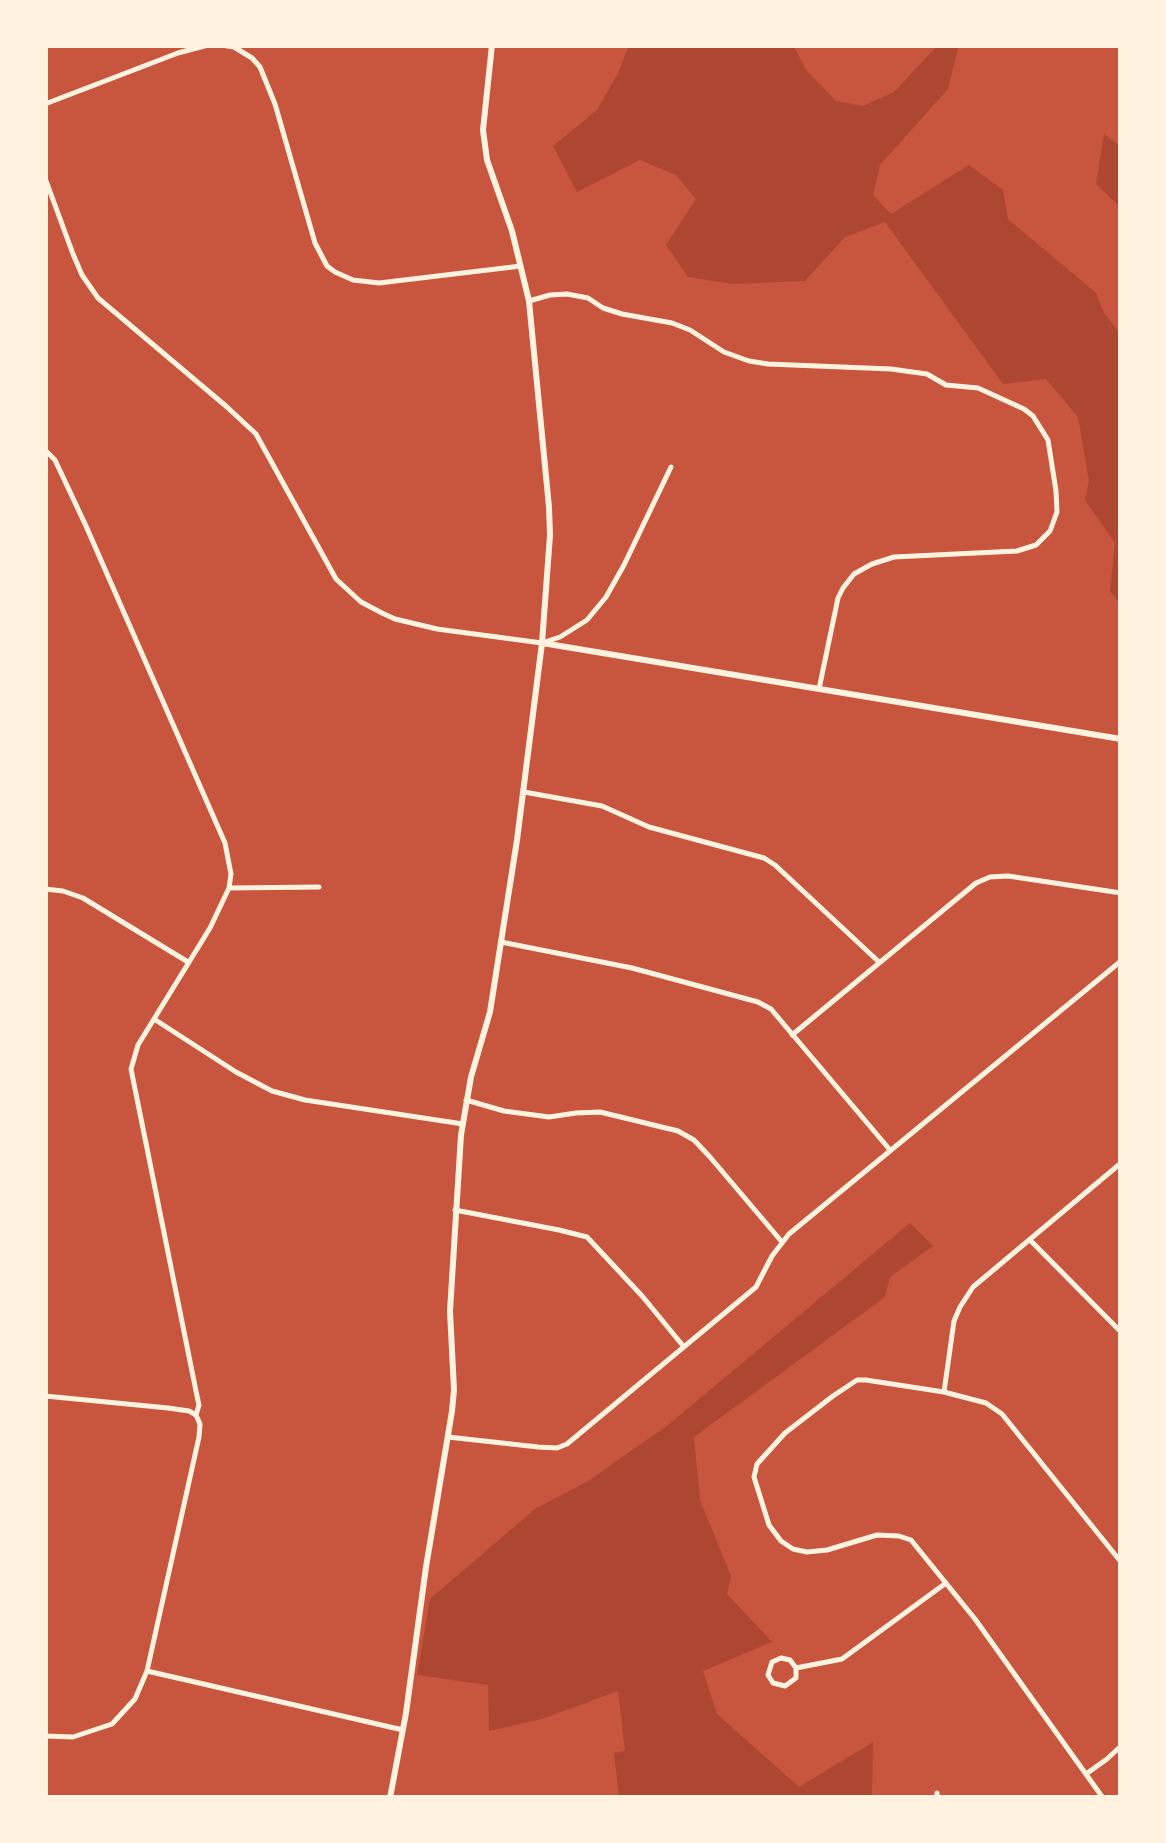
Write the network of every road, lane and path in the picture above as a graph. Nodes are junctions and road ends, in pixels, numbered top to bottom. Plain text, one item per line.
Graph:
1 (208, 45) edge
2 (221, 45) edge
3 (492, 45) edge
4 (45, 104) edge
5 (45, 178) edge
6 (521, 266) junction
7 (530, 301) junction
8 (45, 450) edge
9 (671, 467) dead end
10 (542, 643) junction
11 (819, 689) junction
12 (1121, 739) edge
13 (524, 792) junction
14 (318, 887) dead end
15 (229, 888) junction
16 (45, 889) edge
17 (1121, 893) edge
18 (500, 942) junction
19 (1121, 961) edge
20 (188, 962) junction
21 (879, 962) junction
22 (153, 1019) junction
23 (792, 1034) junction
24 (466, 1100) junction
25 (463, 1124) junction
26 (890, 1150) junction
27 (1121, 1163) edge
28 (455, 1210) junction
29 (1030, 1240) junction
30 (782, 1242) junction
31 (1121, 1332) edge
32 (684, 1347) junction
33 (944, 1392) junction
34 (45, 1396) edge
35 (196, 1414) junction
36 (448, 1438) junction
37 (1121, 1562) edge
38 (946, 1583) junction
39 (796, 1668) junction
40 (148, 1671) junction
41 (404, 1730) junction
42 (45, 1736) edge
43 (1121, 1746) edge
44 (1086, 1774) junction
45 (390, 1798) edge
46 (1103, 1798) edge

1 - 4 street
2 - 6 street
3 - 6 main road
5 - 10 street
6 - 7 main road
7 - 10 main road
7 - 11 street
8 - 15 street
9 - 10 street
10 - 11 main road
10 - 13 main road
11 - 12 main road
13 - 18 main road
13 - 21 street
14 - 15 street
15 - 20 street
16 - 20 street
17 - 21 street
18 - 23 street
18 - 24 main road
19 - 26 street
20 - 22 street
21 - 23 street
22 - 25 street
22 - 35 street
23 - 26 street
24 - 25 main road
24 - 30 street
25 - 28 main road
26 - 30 street
27 - 29 street
28 - 32 street
28 - 36 main road
29 - 31 street
29 - 33 street
30 - 32 street
32 - 36 street
33 - 37 street
33 - 38 street
34 - 35 street
35 - 40 street
36 - 41 main road
38 - 39 street
38 - 44 street
39 - 39 street
40 - 41 street
40 - 42 street
41 - 45 main road
43 - 44 street
44 - 46 street

